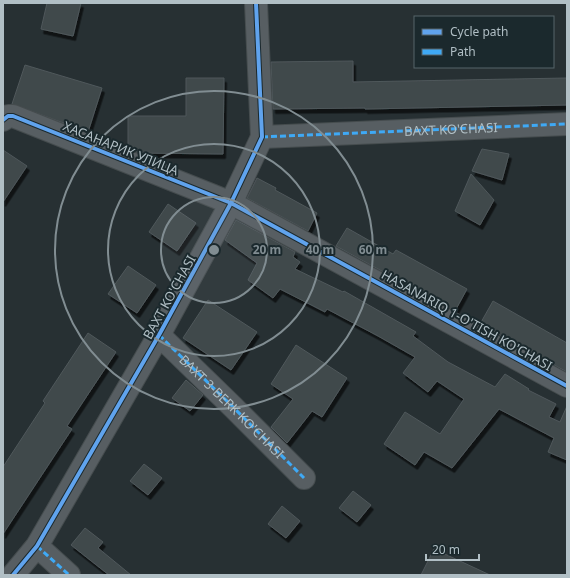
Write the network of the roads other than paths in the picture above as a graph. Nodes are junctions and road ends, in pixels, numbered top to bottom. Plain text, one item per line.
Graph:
1 (256, 3) edge
2 (3, 120) edge
3 (567, 124) edge
4 (262, 136) junction
5 (231, 203) junction
6 (160, 335) junction
7 (567, 386) edge
8 (304, 478) dead end
9 (37, 546) junction
10 (13, 575) edge
11 (69, 575) edge

1 - 4 street, BAXT KO'CHASI
2 - 5 street, ХАСАНАРИК УЛИЦА
3 - 4 street, BAXT KO'CHASI
4 - 5 street, BAXT KO'CHASI
5 - 6 street, BAXT KO'CHASI
5 - 7 street, HASANARIQ 1-O'TISH KO'CHASI
6 - 8 street, BAXT 3-BERK KO'CHASI
6 - 9 street, BAXT KO'CHASI
9 - 10 street, BAXT KO'CHASI
9 - 11 street

